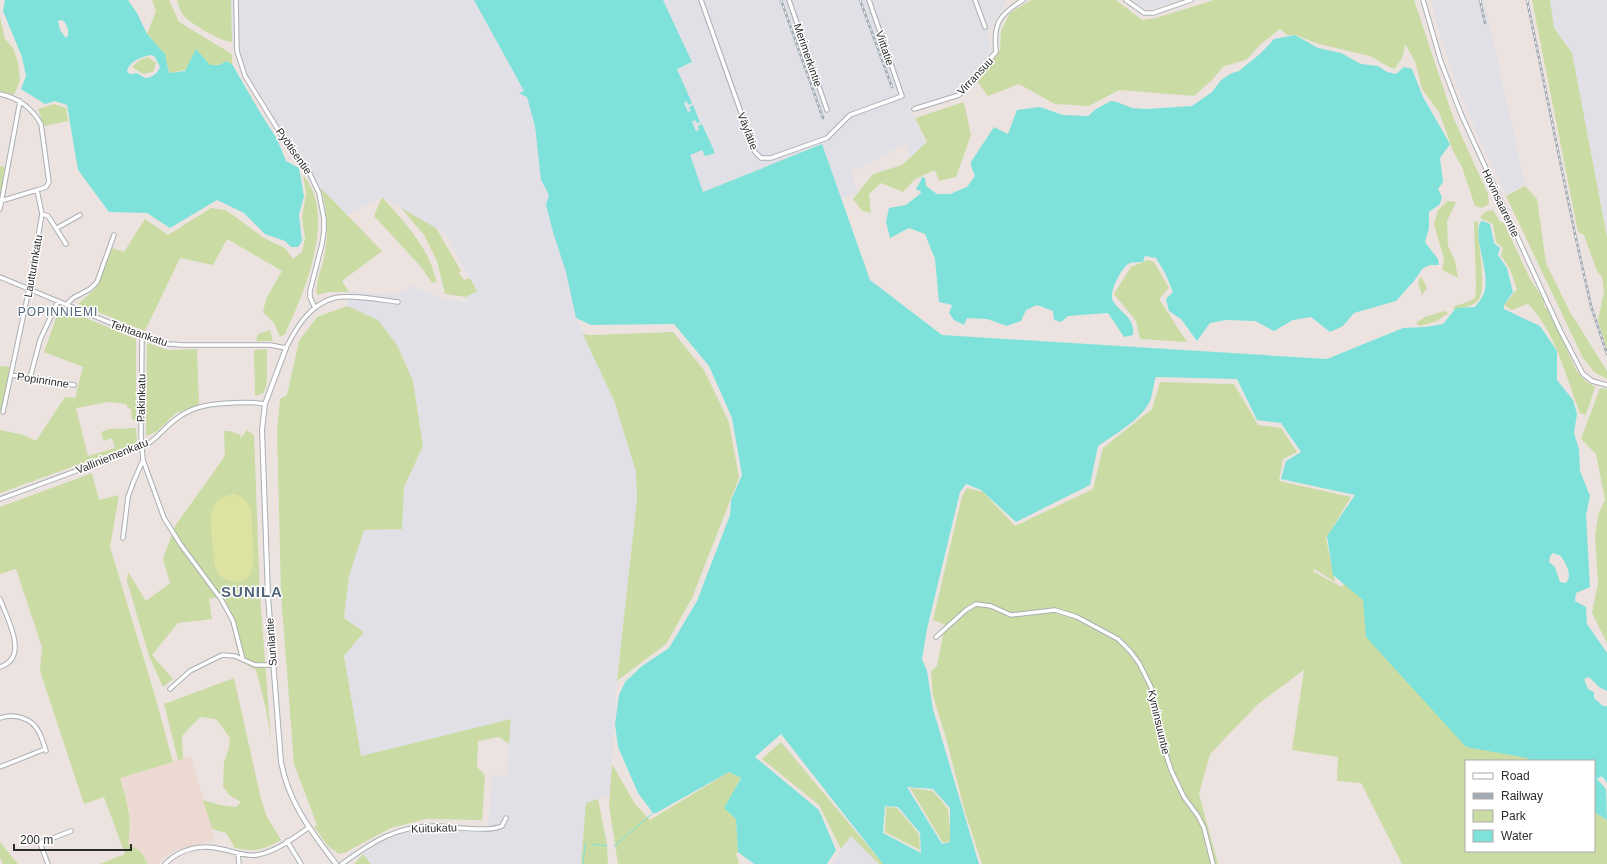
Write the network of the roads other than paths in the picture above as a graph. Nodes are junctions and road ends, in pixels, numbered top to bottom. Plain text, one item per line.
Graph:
1 (236, 0) edge
2 (701, 0) edge
3 (789, 0) edge
4 (869, 0) edge
5 (975, 0) edge
6 (1023, 0) edge
7 (1126, 0) edge
8 (1191, 0) edge
9 (1423, 0) edge
10 (985, 27) dead end
11 (0, 94) edge
12 (902, 96) joint
13 (20, 101) junction
14 (914, 109) dead end
15 (827, 110) dead end
16 (37, 190) junction
17 (1, 201) junction
18 (0, 208) edge
19 (42, 214) junction
20 (80, 215) dead end
21 (57, 228) junction
22 (114, 235) dead end
23 (66, 244) dead end
24 (0, 277) edge
25 (29, 289) junction
26 (58, 301) junction
27 (398, 302) dead end
28 (66, 305) junction
29 (316, 308) junction
30 (142, 336) junction
31 (286, 348) junction
32 (11, 375) junction
33 (30, 378) junction
34 (74, 385) dead end
35 (1607, 385) edge
36 (265, 404) junction
37 (3, 412) dead end
38 (141, 447) junction
39 (144, 460) junction
40 (0, 499) edge
41 (123, 538) dead end
42 (0, 599) edge
43 (936, 637) dead end
44 (244, 660) junction
45 (273, 664) junction
46 (0, 667) edge
47 (170, 689) dead end
48 (0, 718) edge
49 (0, 767) edge
50 (506, 818) dead end
51 (308, 828) junction
52 (71, 831) dead end
53 (287, 841) junction
54 (238, 853) junction
55 (48, 864) edge
56 (165, 864) edge
57 (239, 864) edge
58 (301, 864) edge
59 (336, 864) edge
60 (342, 864) edge
61 (1212, 864) edge

1 - 29 street, Pyötisentie
2 - 12 street, Väylätie
3 - 15 street, Merimerkintie
4 - 12 street, Viittatie
5 - 10 street
6 - 14 street, Virransuu
7 - 8 street
9 - 35 street, Hovinsaarentie
11 - 13 street
13 - 16 street
13 - 17 street
16 - 17 street
16 - 19 street
17 - 18 street
19 - 21 street
19 - 25 street, Lautturinkatu
20 - 21 street
21 - 23 street
22 - 28 street
24 - 25 street, Tehtaankatu
25 - 26 street, Tehtaankatu
25 - 32 street, Lautturinkatu
26 - 28 street, Tehtaankatu
26 - 33 street
27 - 29 street
28 - 30 street, Tehtaankatu
29 - 31 street
30 - 31 street, Tehtaankatu
30 - 38 street, Pakinkatu
31 - 36 street, Sunilantie
32 - 33 street, Popinrinne
32 - 37 street, Lautturinkatu
33 - 34 street, Popinrinne
36 - 38 street, Valliniemenkatu
36 - 45 street, Sunilantie
38 - 39 street, Pakinkatu
38 - 40 street, Valliniemenkatu
39 - 41 street
39 - 44 street, Pakinkatu
42 - 46 street
43 - 61 street, Kyminsuuntie
44 - 45 street
44 - 47 street
45 - 51 street, Sunilantie
48 - 49 street
50 - 60 street, Kuitukatu
51 - 53 street
51 - 59 street, Sunilantie
52 - 55 street
53 - 54 street
53 - 58 street
54 - 56 street
54 - 57 street

